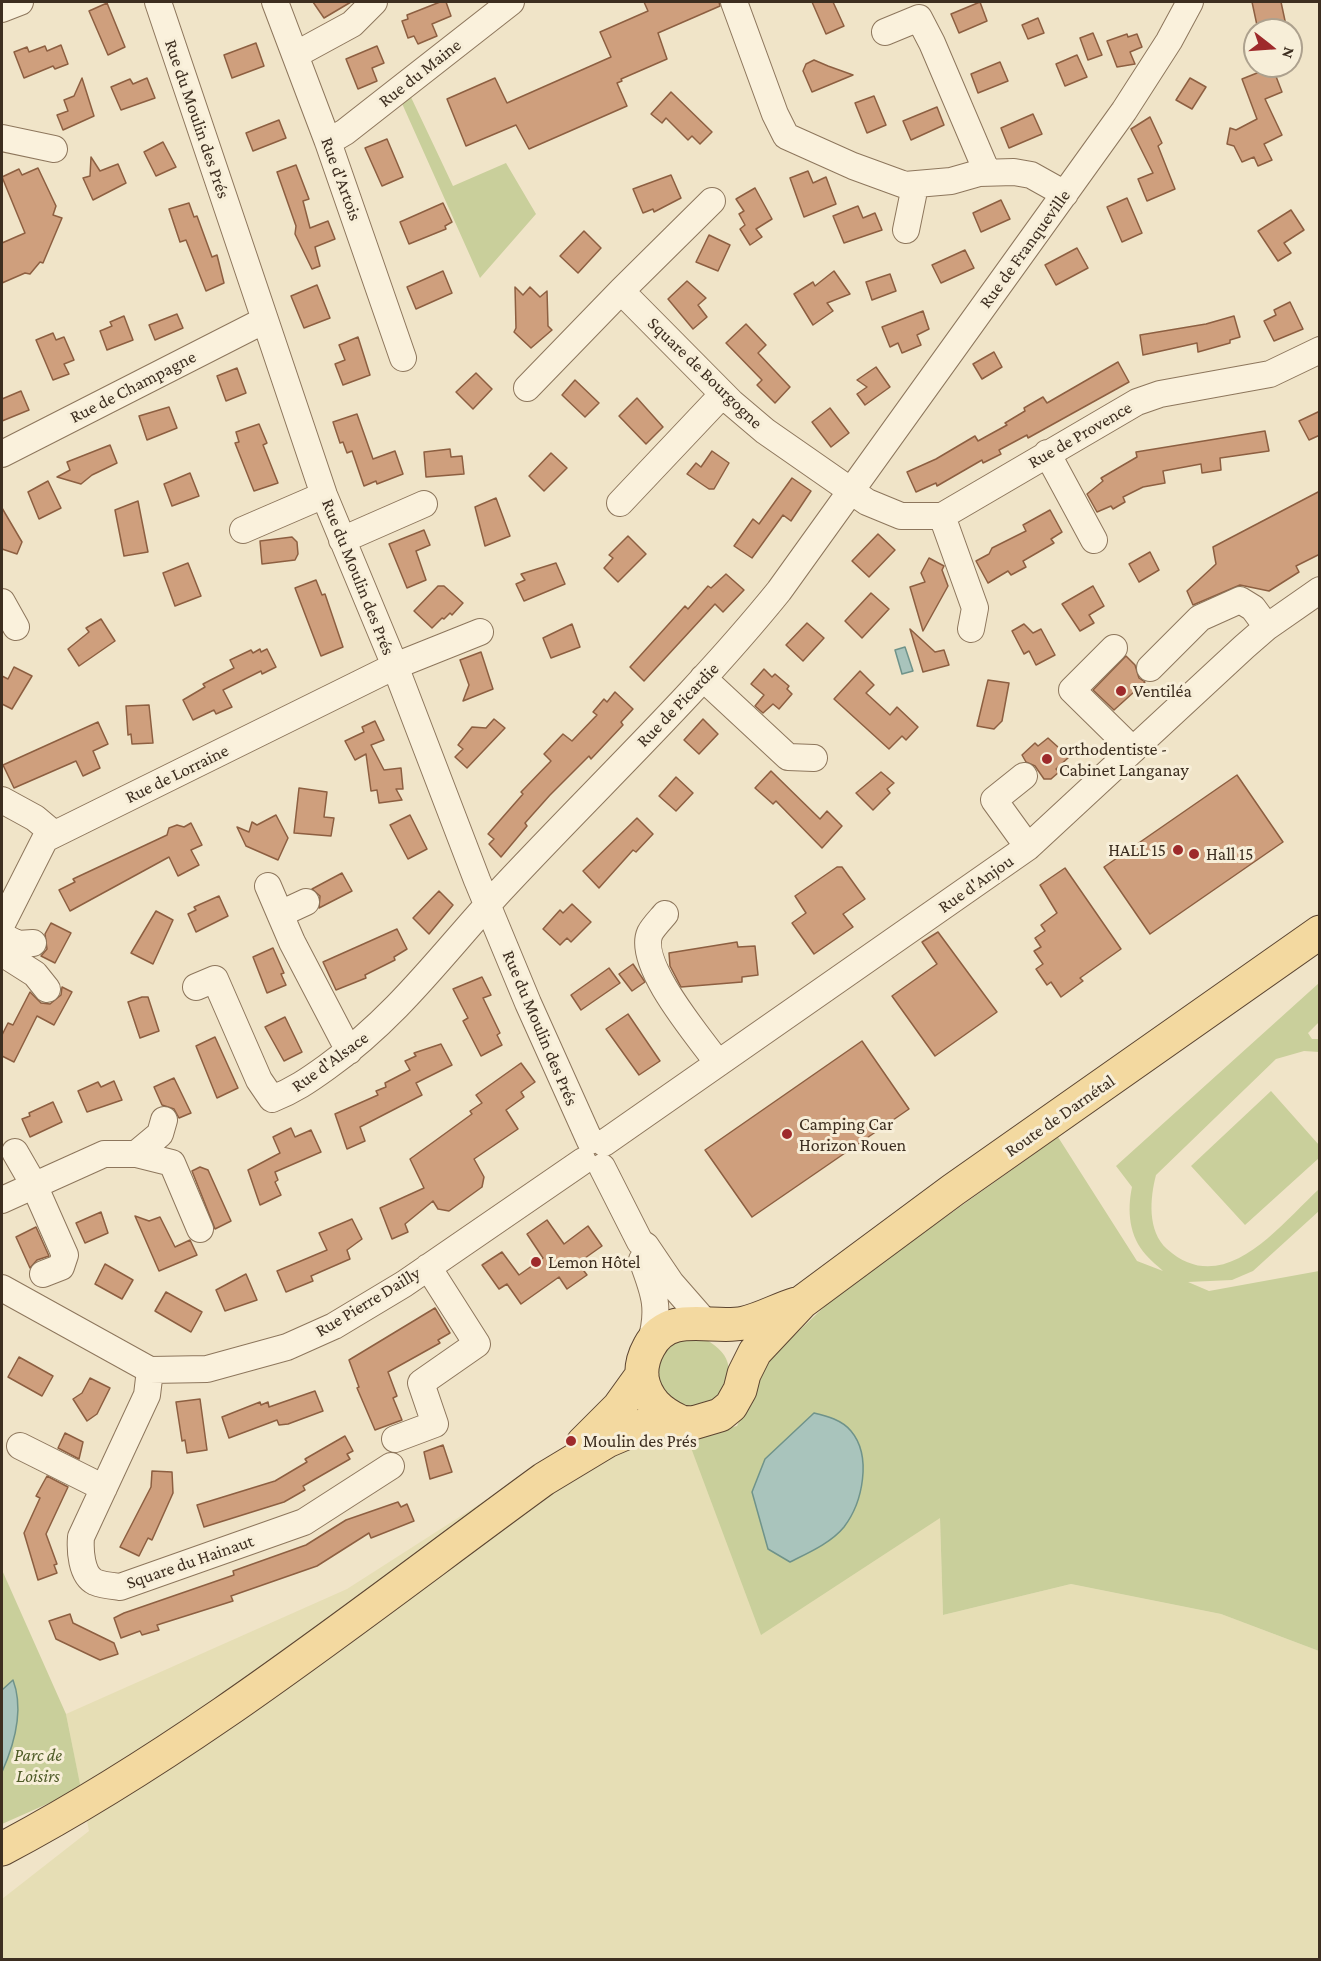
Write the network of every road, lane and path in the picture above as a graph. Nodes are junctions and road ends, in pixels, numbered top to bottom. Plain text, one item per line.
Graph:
1 (20, 2) edge
2 (158, 2) edge
3 (274, 2) edge
4 (374, 2) edge
5 (511, 2) edge
6 (734, 2) edge
7 (1190, 2) edge
8 (2, 9) edge
9 (885, 32) dead end
10 (295, 55) junction
11 (2, 138) edge
12 (328, 142) junction
13 (54, 149) dead end
14 (987, 172) junction
15 (915, 186) junction
16 (1065, 194) junction
17 (712, 201) dead end
18 (906, 230) dead end
19 (621, 291) junction
20 (265, 320) junction
21 (1320, 350) edge
22 (403, 358) dead end
23 (527, 388) dead end
24 (723, 394) junction
25 (1047, 453) junction
26 (2, 454) edge
27 (852, 491) junction
28 (324, 495) junction
29 (620, 503) dead end
30 (424, 504) dead end
31 (942, 516) junction
32 (243, 530) dead end
33 (342, 540) junction
34 (1094, 540) dead end
35 (1320, 591) edge
36 (2, 602) edge
37 (16, 627) dead end
38 (1267, 627) junction
39 (971, 629) dead end
40 (480, 632) dead end
41 (1114, 648) dead end
42 (395, 666) junction
43 (1150, 668) dead end
44 (703, 678) junction
45 (1133, 750) junction
46 (814, 758) dead end
47 (1024, 776) dead end
48 (2, 801) edge
49 (54, 834) junction
50 (1028, 847) junction
51 (7, 886) edge
52 (268, 886) dead end
53 (306, 902) dead end
54 (487, 905) junction
55 (280, 914) junction
56 (665, 914) dead end
57 (2, 924) edge
58 (1320, 932) edge
59 (2, 936) edge
60 (33, 943) dead end
61 (2, 952) edge
62 (196, 987) dead end
63 (47, 989) dead end
64 (349, 1051) junction
65 (718, 1063) junction
66 (164, 1120) dead end
67 (15, 1152) dead end
68 (595, 1153) junction
69 (136, 1154) junction
70 (34, 1185) junction
71 (2, 1200) edge
72 (200, 1229) dead end
73 (640, 1242) junction
74 (428, 1267) junction
75 (43, 1274) dead end
76 (2, 1288) edge
77 (802, 1302) junction
78 (709, 1324) junction
79 (646, 1360) junction
80 (150, 1370) junction
81 (744, 1374) junction
82 (679, 1421) junction
83 (395, 1439) dead end
84 (20, 1446) dead end
85 (392, 1466) dead end
86 (544, 1479) junction
87 (104, 1488) junction
88 (2, 1849) edge

1 - 8 street
2 - 20 street, Rue du Moulin des Prés
3 - 10 street, Rue d'Artois
4 - 10 street
5 - 12 street, Rue du Maine
6 - 15 street
7 - 16 street, Rue de Franqueville
9 - 14 street
10 - 12 street, Rue d'Artois
11 - 13 street
12 - 22 street, Rue d'Artois
14 - 15 street
14 - 16 street
15 - 18 street
16 - 27 street, Rue de Franqueville
17 - 19 street
19 - 23 street
19 - 24 street, Square de Bourgogne
20 - 26 street, Rue de Champagne
20 - 28 street, Rue du Moulin des Prés
21 - 25 street, Rue de Provence
24 - 27 street, Square de Bourgogne
24 - 29 street
25 - 31 street, Rue de Provence
25 - 34 street
27 - 31 street, Rue de Provence
27 - 44 street, Rue de Picardie
28 - 32 street
28 - 33 street, Rue du Moulin des Prés
30 - 33 street
31 - 39 street
33 - 42 street, Rue du Moulin des Prés
35 - 38 street, Rue d'Anjou
36 - 37 street
38 - 43 street
38 - 45 street, Rue d'Anjou
40 - 42 street, Rue de Lorraine
41 - 45 street
42 - 49 street, Rue de Lorraine
42 - 54 street, Rue du Moulin des Prés
44 - 46 street
44 - 54 street, Rue de Picardie
45 - 50 street, Rue d'Anjou
47 - 50 street
48 - 49 street
49 - 51 street, Rue de Lorraine
50 - 65 street, Rue d'Anjou
51 - 57 street, Rue de Lorraine
52 - 55 street
53 - 55 street
54 - 64 street, Rue d'Alsace
54 - 68 street, Rue du Moulin des Prés
55 - 64 street
56 - 65 street
58 - 77 main road, Route de Darnétal
59 - 60 street
61 - 63 street
62 - 64 street, Rue d'Alsace
65 - 68 street, Rue d'Anjou
66 - 69 street
67 - 70 street
68 - 73 street, Rue du Moulin des Prés
68 - 74 street, Rue Pierre Dailly
69 - 70 street
69 - 72 street
70 - 71 street
70 - 75 street
73 - 78 street
73 - 79 street
74 - 80 street, Rue Pierre Dailly
74 - 83 street
76 - 80 street, Rue Pierre Dailly
77 - 78 main road
77 - 81 main road
78 - 79 main road
78 - 81 main road
79 - 82 main road
79 - 86 main road
80 - 87 street, Square du Hainaut
81 - 82 main road
82 - 86 main road
84 - 87 street
85 - 87 street, Square du Hainaut
86 - 88 main road

